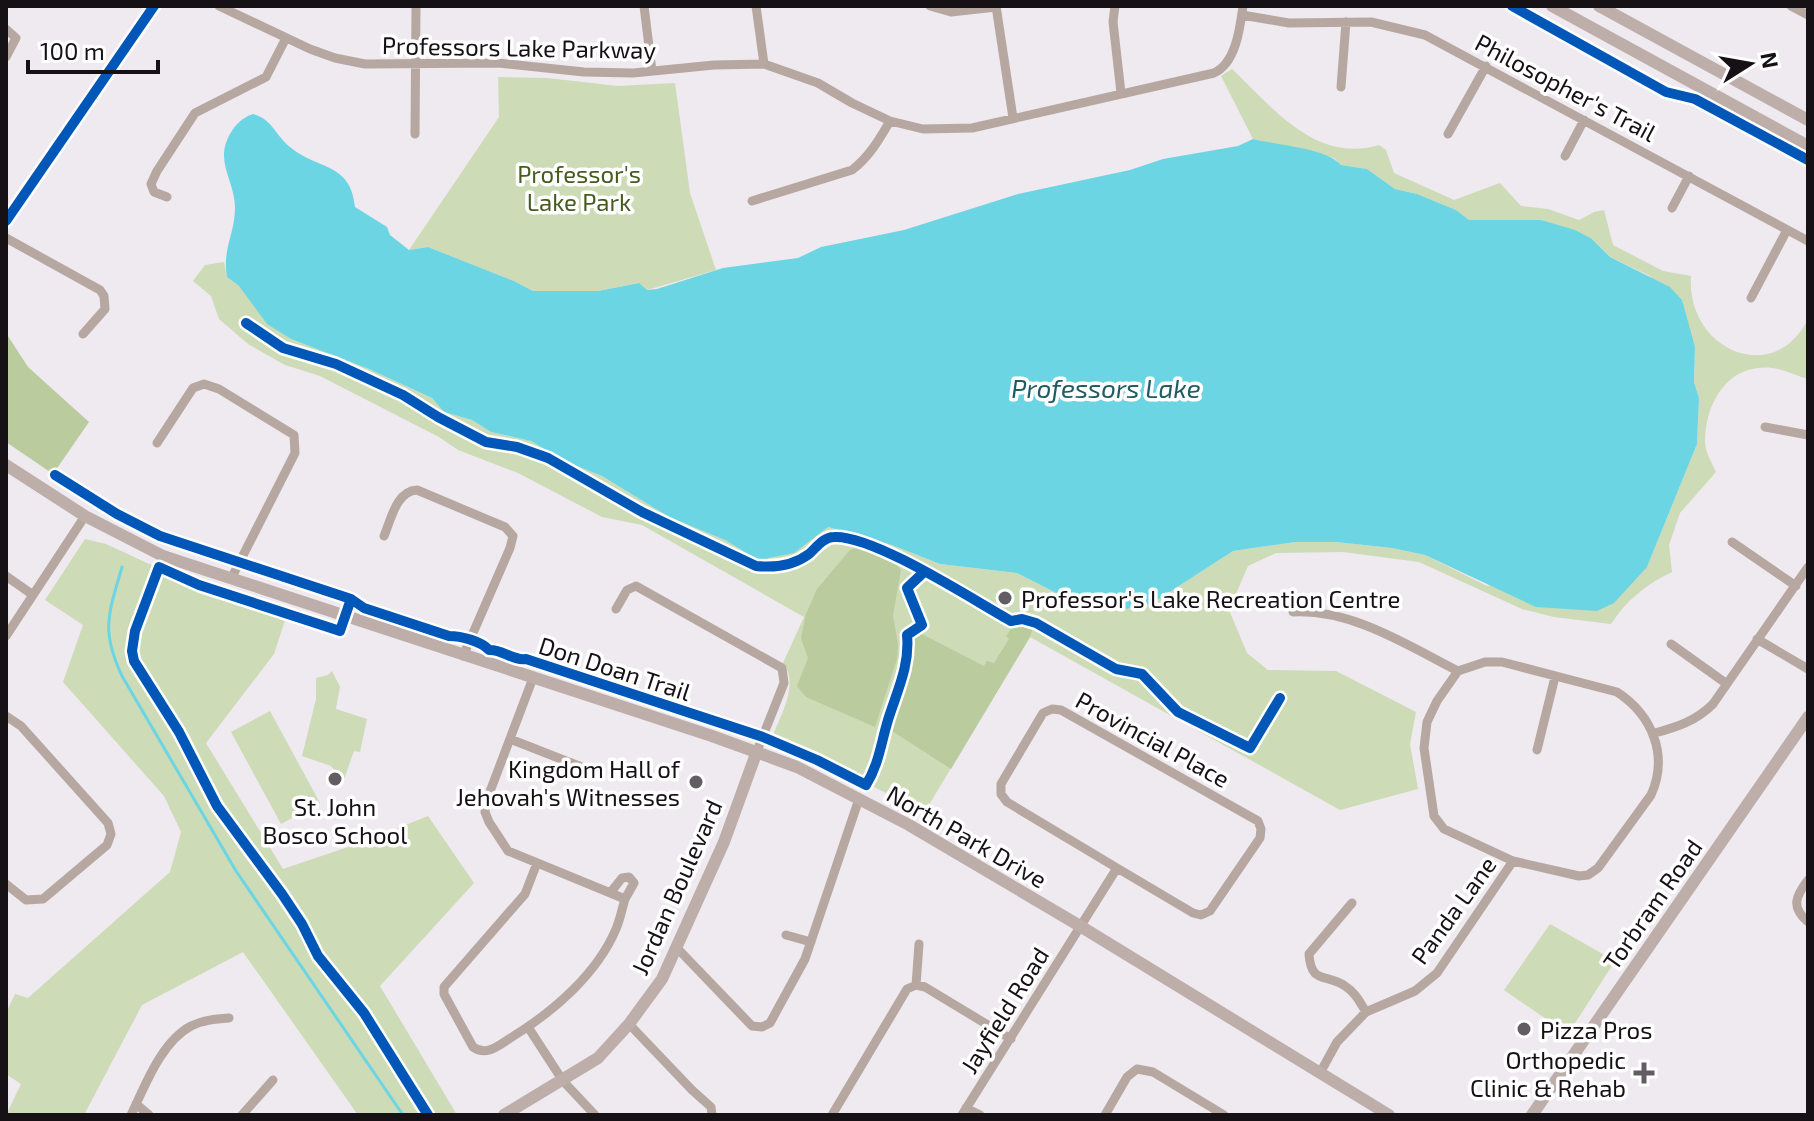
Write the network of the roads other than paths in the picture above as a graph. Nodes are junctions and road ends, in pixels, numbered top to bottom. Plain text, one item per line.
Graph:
1 (154, 6) edge
2 (219, 6) edge
3 (416, 6) edge
4 (644, 6) edge
5 (756, 6) edge
6 (930, 6) edge
7 (996, 6) edge
8 (1115, 6) edge
9 (1552, 6) edge
10 (1599, 6) edge
11 (1791, 6) edge
12 (1242, 10) edge
13 (1808, 15) edge
14 (1346, 22) junction
15 (6, 29) edge
16 (286, 38) junction
17 (6, 57) edge
18 (764, 64) junction
19 (416, 65) junction
20 (1486, 66) junction
21 (652, 71) junction
22 (1341, 87) dead end
23 (1121, 93) junction
24 (1013, 118) junction
25 (1584, 120) junction
26 (1808, 120) edge
27 (890, 121) junction
28 (415, 134) dead end
29 (1448, 134) dead end
30 (1808, 146) edge
31 (1565, 156) dead end
32 (1689, 176) junction
33 (167, 197) dead end
34 (752, 201) dead end
35 (1672, 208) dead end
36 (6, 221) edge
37 (1787, 230) junction
38 (6, 238) edge
39 (1808, 241) edge
40 (1751, 298) dead end
41 (83, 334) dead end
42 (1765, 427) dead end
43 (1808, 435) edge
44 (157, 443) dead end
45 (6, 465) edge
46 (85, 516) junction
47 (384, 536) dead end
48 (1732, 542) dead end
49 (1808, 567) edge
50 (6, 576) edge
51 (231, 579) junction
52 (1796, 586) junction
53 (33, 595) junction
54 (616, 609) dead end
55 (1293, 612) dead end
56 (6, 636) edge
57 (1757, 639) junction
58 (1671, 644) dead end
59 (463, 656) junction
60 (1808, 669) edge
61 (1458, 671) junction
62 (1555, 677) junction
63 (533, 678) junction
64 (1727, 684) junction
65 (6, 716) edge
66 (1808, 717) edge
67 (1655, 733) junction
68 (510, 739) junction
69 (1537, 750) dead end
70 (757, 751) junction
71 (584, 768) dead end
72 (859, 799) junction
73 (1513, 861) junction
74 (537, 863) junction
75 (1117, 868) junction
76 (1808, 880) edge
77 (6, 884) edge
78 (610, 893) junction
79 (625, 899) junction
80 (1352, 903) dead end
81 (1808, 922) edge
82 (1080, 926) junction
83 (786, 935) dead end
84 (811, 942) junction
85 (919, 944) dead end
86 (677, 948) junction
87 (916, 985) junction
88 (1366, 1012) junction
89 (229, 1018) dead end
90 (629, 1024) junction
91 (528, 1027) junction
92 (1011, 1039) junction
93 (1320, 1073) junction
94 (273, 1080) dead end
95 (563, 1081) junction
96 (136, 1104) junction
97 (964, 1111) edge
98 (131, 1115) edge
99 (149, 1115) edge
100 (242, 1115) edge
101 (504, 1115) edge
102 (595, 1115) edge
103 (712, 1115) edge
104 (832, 1115) edge
105 (980, 1115) edge
106 (1105, 1115) edge
107 (1224, 1115) edge
108 (1389, 1115) edge
109 (1532, 1115) edge

1 - 36 main road
2 - 16 street, Professors Lake Parkway
3 - 19 street
4 - 21 street
5 - 18 street
6 - 7 street
7 - 24 street
8 - 23 street
9 - 30 main road
10 - 26 main road
11 - 13 street
12 - 14 street, Philosopher's Trail
12 - 23 street, Professors Lake Parkway
14 - 20 street, Philosopher's Trail
14 - 22 street
15 - 17 street
16 - 19 street, Professors Lake Parkway
16 - 33 street
18 - 21 street, Professors Lake Parkway
18 - 27 street, Professors Lake Parkway
19 - 21 street, Professors Lake Parkway
19 - 28 street
20 - 25 street, Philosopher's Trail
20 - 29 street
23 - 24 street, Professors Lake Parkway
24 - 27 street, Professors Lake Parkway
25 - 31 street
25 - 32 street, Philosopher's Trail
27 - 34 street
32 - 35 street
32 - 37 street, Philosopher's Trail
37 - 39 street, Philosopher's Trail
37 - 40 street
38 - 41 street
42 - 43 street
44 - 51 street
45 - 46 main road, North Park Drive
46 - 51 main road, North Park Drive
46 - 53 street
47 - 59 street
48 - 52 street
49 - 52 street
50 - 53 street
51 - 59 main road, North Park Drive
52 - 57 street
53 - 56 street
54 - 70 street
55 - 61 street
57 - 60 street
57 - 64 street
58 - 64 street
59 - 63 main road, North Park Drive
61 - 62 street
61 - 73 street
62 - 67 street
62 - 69 street
63 - 68 street
63 - 70 main road, North Park Drive
64 - 67 street
65 - 77 street
66 - 109 main road, Torbram Road
67 - 73 street
68 - 71 street
68 - 74 street
70 - 72 main road, North Park Drive
70 - 86 main road, Jordan Boulevard
72 - 82 main road, North Park Drive
72 - 84 street
73 - 88 street, Panda Lane
74 - 78 street
74 - 91 street
75 - 75 street, Provincial Place
75 - 82 street
76 - 81 street
78 - 79 street
78 - 79 street
79 - 91 street
80 - 88 street
82 - 92 street, Jayfield Road
82 - 93 main road, North Park Drive
83 - 84 street
84 - 86 street
85 - 87 street
86 - 90 main road, Jordan Boulevard
87 - 92 street
87 - 104 street
88 - 93 street, Panda Lane
89 - 96 street
90 - 95 main road, Jordan Boulevard
90 - 103 street
91 - 95 street
92 - 97 street, Jayfield Road
93 - 108 main road, North Park Drive
94 - 100 street
95 - 101 main road, Jordan Boulevard
95 - 102 street
96 - 98 street
96 - 99 street
97 - 105 street
106 - 107 street

